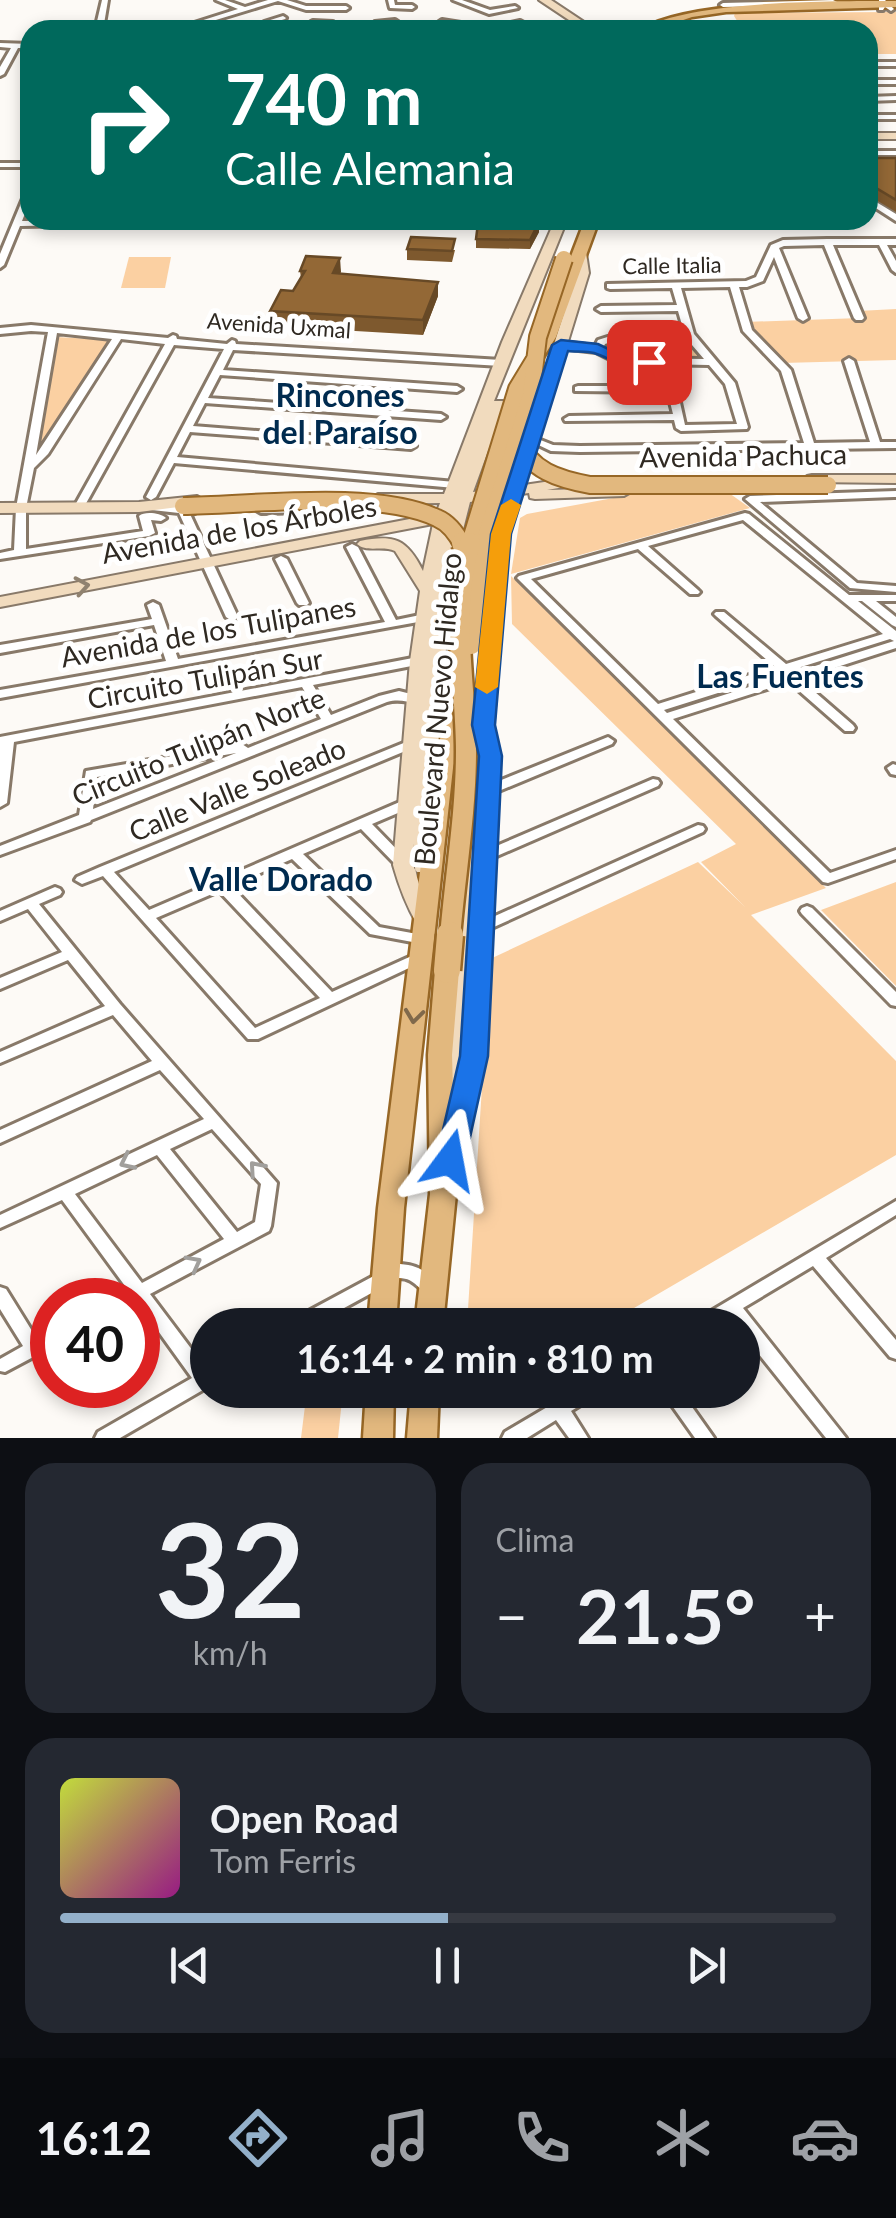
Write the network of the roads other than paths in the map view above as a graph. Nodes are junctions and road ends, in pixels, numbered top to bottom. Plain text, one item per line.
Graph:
1 (219, 0) edge
2 (278, 0) edge
3 (391, 0) edge
4 (456, 0) edge
5 (487, 0) edge
6 (544, 0) edge
7 (411, 4) edge
8 (346, 5) edge
9 (889, 5) edge
10 (244, 9) junction
11 (283, 18) dead end
12 (208, 20) edge
13 (276, 20) edge
14 (314, 20) edge
15 (575, 20) edge
16 (663, 20) edge
17 (678, 20) edge
18 (20, 47) edge
19 (0, 48) edge
20 (15, 48) junction
21 (2, 74) edge
22 (20, 215) edge
23 (16, 224) junction
24 (20, 224) edge
25 (557, 230) edge
26 (568, 230) edge
27 (572, 230) edge
28 (586, 230) edge
29 (4, 242) edge
30 (826, 242) junction
31 (896, 242) edge
32 (882, 243) junction
33 (774, 247) junction
34 (572, 256) junction
35 (0, 265) edge
36 (896, 268) edge
37 (764, 274) junction
38 (786, 274) junction
39 (734, 284) junction
40 (676, 285) junction
41 (610, 286) dead end
42 (683, 308) junction
43 (601, 309) dead end
44 (803, 318) dead end
45 (859, 318) dead end
46 (0, 331) edge
47 (51, 331) junction
48 (689, 335) junction
49 (118, 337) junction
50 (172, 341) junction
51 (231, 345) junction
52 (561, 345) junction
53 (598, 349) junction
54 (849, 361) dead end
55 (649, 362) junction
56 (710, 362) junction
57 (501, 365) junction
58 (215, 372) junction
59 (504, 388) junction
60 (578, 388) dead end
61 (457, 389) dead end
62 (666, 389) junction
63 (201, 400) junction
64 (441, 417) dead end
65 (569, 419) dead end
66 (679, 423) junction
67 (186, 429) junction
68 (525, 439) junction
69 (876, 444) junction
70 (896, 445) edge
71 (412, 446) dead end
72 (810, 446) junction
73 (170, 460) junction
74 (31, 465) junction
75 (469, 467) junction
76 (828, 485) joint
77 (894, 486) edge
78 (590, 488) junction
79 (493, 492) junction
80 (515, 493) junction
81 (145, 502) junction
82 (454, 503) junction
83 (78, 507) junction
84 (480, 507) junction
85 (0, 508) edge
86 (21, 508) junction
87 (183, 508) junction
88 (394, 509) junction
89 (161, 518) dead end
90 (503, 528) junction
91 (387, 530) junction
92 (640, 545) junction
93 (352, 546) junction
94 (20, 553) junction
95 (466, 553) junction
96 (0, 556) edge
97 (282, 559) junction
98 (206, 564) junction
99 (426, 589) junction
100 (896, 589) edge
101 (694, 592) dead end
102 (846, 598) junction
103 (866, 598) junction
104 (896, 598) edge
105 (2, 601) edge
106 (303, 603) dead end
107 (152, 605) dead end
108 (720, 614) dead end
109 (232, 617) dead end
110 (425, 618) junction
111 (158, 621) junction
112 (392, 624) junction
113 (895, 635) edge
114 (0, 649) edge
115 (418, 661) junction
116 (173, 663) junction
117 (398, 668) junction
118 (787, 672) junction
119 (307, 685) junction
120 (0, 694) edge
121 (407, 697) junction
122 (660, 713) junction
123 (328, 721) junction
124 (484, 725) junction
125 (849, 728) dead end
126 (4, 740) edge
127 (608, 741) dead end
128 (264, 744) junction
129 (412, 744) junction
130 (653, 783) dead end
131 (489, 790) junction
132 (0, 802) edge
133 (406, 804) junction
134 (85, 818) junction
135 (363, 823) junction
136 (698, 829) dead end
137 (0, 852) edge
138 (294, 853) junction
139 (896, 854) edge
140 (486, 856) junction
141 (403, 865) junction
142 (106, 870) junction
143 (82, 880) dead end
144 (222, 884) junction
145 (54, 892) dead end
146 (30, 903) junction
147 (808, 911) dead end
148 (0, 916) edge
149 (146, 917) junction
150 (480, 928) junction
151 (423, 938) junction
152 (72, 953) junction
153 (0, 984) edge
154 (330, 999) junction
155 (896, 1001) edge
156 (115, 1008) junction
157 (0, 1058) edge
158 (163, 1062) junction
159 (215, 1120) junction
160 (0, 1137) edge
161 (159, 1146) junction
162 (65, 1192) junction
163 (443, 1194) junction
164 (894, 1211) edge
165 (0, 1222) edge
166 (235, 1241) junction
167 (815, 1257) junction
168 (384, 1275) junction
169 (120, 1278) edge
170 (160, 1281) edge
171 (431, 1291) junction
172 (0, 1294) edge
173 (732, 1307) joint
174 (327, 1308) edge
175 (383, 1308) edge
176 (430, 1308) edge
177 (160, 1327) edge
178 (30, 1343) edge
179 (30, 1351) edge
180 (896, 1352) edge
181 (190, 1361) edge
182 (5, 1365) dead end
183 (190, 1388) edge
184 (379, 1408) edge
185 (424, 1408) edge
186 (683, 1408) edge
187 (559, 1409) joint
188 (104, 1438) edge
189 (378, 1438) edge
190 (422, 1438) edge
191 (511, 1438) edge
192 (579, 1438) edge
193 (705, 1438) edge
194 (837, 1438) edge

1 - 10 street
2 - 10 street
2 - 14 street
3 - 7 street
4 - 5 street
6 - 15 main road
8 - 14 street
9 - 16 main road
9 - 17 main road
10 - 12 street
11 - 13 street
18 - 20 street
19 - 20 street
20 - 21 street
22 - 23 street
23 - 24 street
23 - 29 street
25 - 57 main road
26 - 59 main road, Boulevard Nuevo Hidalgo
27 - 34 main road, Boulevard Nuevo Hidalgo
28 - 34 main road, Boulevard Nuevo Hidalgo
29 - 35 street
30 - 32 street
30 - 33 street
30 - 45 street
31 - 32 street
32 - 36 street
33 - 37 street
33 - 38 street
34 - 52 main road, Boulevard Nuevo Hidalgo
34 - 68 main road, Boulevard Nuevo Hidalgo, bridge
34 - 95 main road, Boulevard Nuevo Hidalgo, bridge
37 - 38 street, Calle Italia
37 - 39 street, Calle Italia
38 - 44 street
39 - 40 street, Calle Italia
39 - 72 street
40 - 41 street, Calle Italia
40 - 42 street
42 - 43 street
42 - 48 street
46 - 47 street, Avenida Uxmal
47 - 49 street, Avenida Uxmal
47 - 74 street
48 - 53 street
48 - 56 street
49 - 50 street, Avenida Uxmal
49 - 74 street
50 - 51 street, Avenida Uxmal
50 - 83 street
51 - 57 street, Avenida Uxmal
51 - 58 street
52 - 53 street
52 - 68 main road, Boulevard Nuevo Hidalgo
53 - 55 street
54 - 69 street
55 - 56 street
55 - 62 street
56 - 66 street
57 - 59 main road
57 - 75 main road
58 - 61 street
58 - 63 street
59 - 75 main road, Boulevard Nuevo Hidalgo
60 - 62 street
62 - 66 street
63 - 64 street
63 - 67 street
65 - 66 street
67 - 71 street
67 - 73 street
68 - 72 street
68 - 76 main road, bridge
68 - 78 main road
68 - 80 main road, Boulevard Nuevo Hidalgo
68 - 151 main road, Boulevard Nuevo Hidalgo, bridge
69 - 70 street
69 - 72 street
73 - 81 street
73 - 82 street
74 - 86 street
75 - 79 main road
75 - 82 main road
76 - 77 main road
77 - 78 main road
77 - 100 street
78 - 80 main road
78 - 90 main road
79 - 80 main road
79 - 82 main road
80 - 84 main road, Avenida de los Árboles
80 - 90 main road, Boulevard Nuevo Hidalgo
81 - 82 main road
81 - 83 main road
81 - 87 main road
82 - 84 main road, Avenida de los Árboles
82 - 88 main road
82 - 91 main road, Avenida de los Árboles
82 - 99 main road
82 - 151 main road, Boulevard Nuevo Hidalgo
83 - 86 main road
84 - 90 main road
85 - 86 main road
86 - 94 street
87 - 88 street
87 - 95 main road, bridge
87 - 98 street
88 - 91 main road
89 - 94 street
90 - 124 main road, Boulevard Nuevo Hidalgo
91 - 98 main road, Avenida de los Árboles
92 - 101 street
92 - 102 street
92 - 122 street
93 - 97 main road
93 - 99 main road
93 - 112 street
94 - 96 street
95 - 163 main road, Boulevard Nuevo Hidalgo, bridge
97 - 98 main road
97 - 106 street
105 -> 98 main road, Avenida de los Árboles
98 - 109 street
99 - 110 main road
102 - 103 street
102 - 113 street
103 - 104 street
103 - 113 street
107 - 111 street
108 - 118 street
110 - 112 street, Avenida de los Tulipanes
110 - 115 main road
111 - 114 street
111 - 116 street
112 - 116 street, Avenida de los Tulipanes
113 - 118 street
115 - 117 street, Circuito Tulipán Sur
115 - 121 main road
116 - 120 street, Avenida de los Tulipanes
117 - 119 street, Circuito Tulipán Sur
117 - 121 street, Boulevard Nuevo Hidalgo
118 - 122 street
118 - 125 street
119 - 123 street
119 - 126 street, Circuito Tulipán Sur
121 - 123 street, Circuito Tulipán Norte
121 - 129 main road
122 - 139 street
123 - 128 street, Circuito Tulipán Norte
124 - 131 main road, Boulevard Nuevo Hidalgo
124 - 163 main road, Boulevard Nuevo Hidalgo
126 - 132 street
127 - 131 street
128 - 134 street, Circuito Tulipán Norte
128 - 134 street
129 - 133 main road
129 - 142 street, Calle Valle Soleado
130 - 140 street
131 - 140 main road, Boulevard Nuevo Hidalgo
133 - 135 street
133 - 141 main road
134 - 137 street, Circuito Tulipán Norte
135 - 138 street
135 - 141 street
136 - 150 street
138 - 144 street
138 - 151 street
140 - 150 main road, Boulevard Nuevo Hidalgo
141 - 151 main road
142 - 143 street, Calle Valle Soleado
142 - 149 street
144 - 149 street
144 - 154 street
145 - 146 street
146 - 148 street
146 - 152 street
147 - 155 street
149 - 154 street
150 - 163 main road, Boulevard Nuevo Hidalgo
151 - 154 street
151 -> 168 main road, Boulevard Nuevo Hidalgo
152 - 153 street
152 - 156 street
156 - 157 street
156 - 158 street
158 - 159 street
158 - 160 street
159 - 161 street
166 -> 159 street
161 -> 162 street
161 - 166 street
162 - 165 street
162 - 169 street
163 - 171 main road, Boulevard Nuevo Hidalgo
164 - 167 street
170 -> 166 street
167 - 173 street
167 - 180 street
168 - 171 street
168 - 174 street
168 - 175 main road, Boulevard Nuevo Hidalgo
171 - 176 main road, Boulevard Nuevo Hidalgo
172 - 178 street
173 - 194 street
177 - 181 street
179 - 182 street
183 - 188 street
184 - 189 main road
185 - 190 main road
186 - 193 street
187 - 191 street
187 - 192 street

